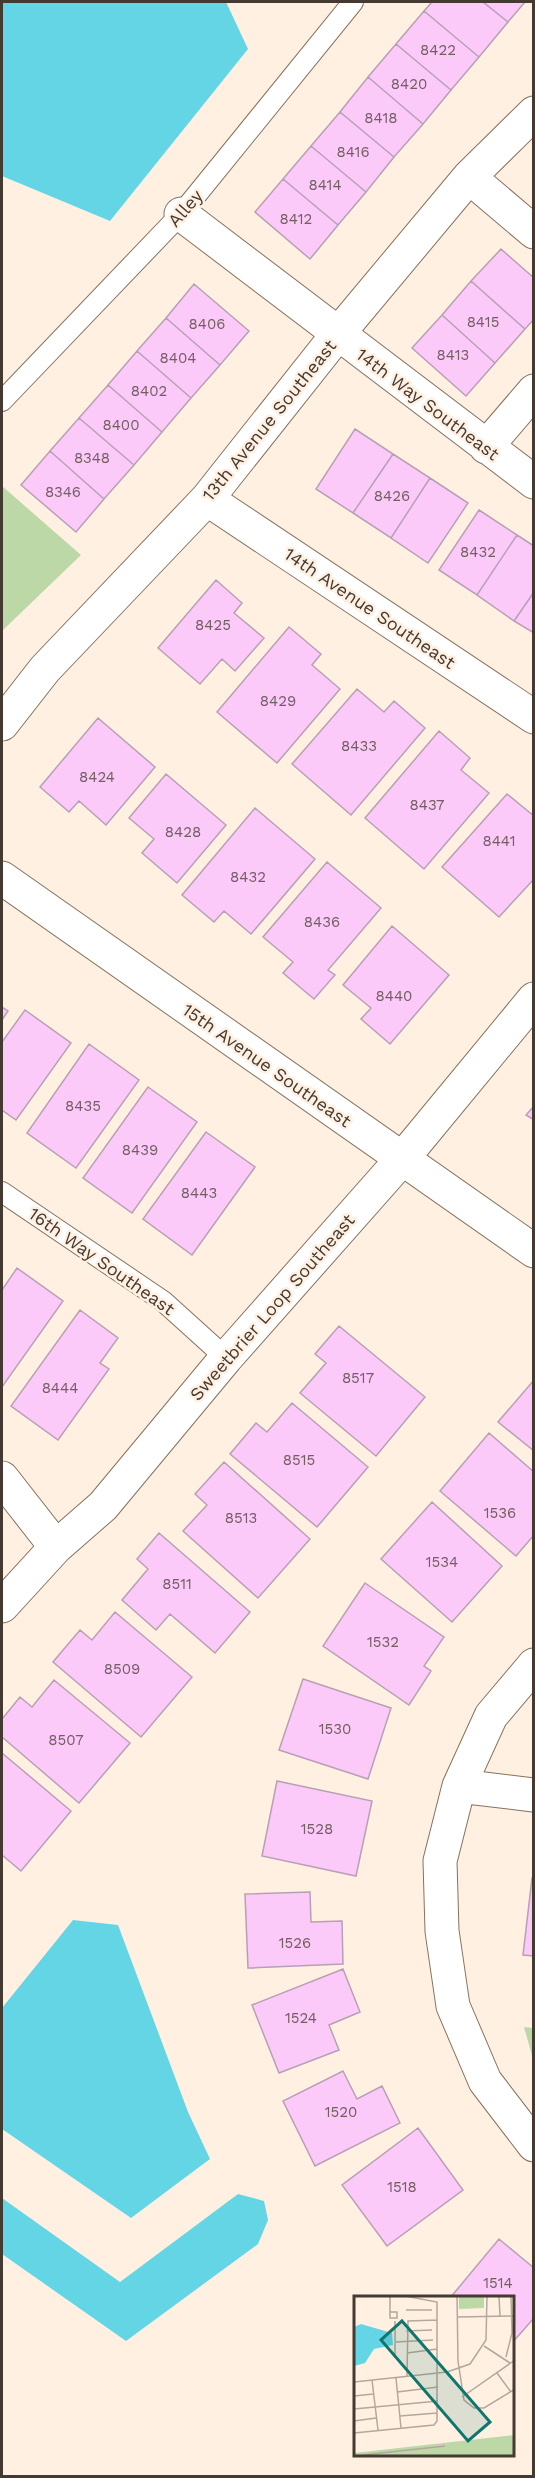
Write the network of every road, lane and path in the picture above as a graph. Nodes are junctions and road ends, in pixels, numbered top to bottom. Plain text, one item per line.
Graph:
1 (353, 2) edge
2 (534, 113) edge
3 (469, 177) junction
4 (181, 214) junction
5 (534, 232) edge
6 (337, 335) junction
7 (534, 391) edge
8 (2, 401) edge
9 (486, 447) junction
10 (534, 482) edge
11 (207, 499) junction
12 (534, 717) edge
13 (2, 724) edge
14 (2, 878) edge
15 (534, 999) edge
16 (402, 1159) junction
17 (2, 1192) edge
18 (534, 1251) edge
19 (226, 1358) junction
20 (2, 1478) edge
21 (56, 1547) junction
22 (2, 1606) edge
23 (534, 1665) edge
24 (459, 1786) junction
25 (534, 1795) edge
26 (534, 2145) edge

1 - 4 lane, Alley
2 - 3 street, 13th Avenue Southeast
3 - 5 street
3 - 6 street, 13th Avenue Southeast
4 - 6 street, 14th Way Southeast
4 - 8 lane, Alley
6 - 9 street, 14th Way Southeast
6 - 11 street, 13th Avenue Southeast
7 - 9 street
9 - 10 street, 14th Way Southeast
11 - 12 street, 14th Avenue Southeast
11 - 13 street, 13th Avenue Southeast
14 - 16 street, 15th Avenue Southeast
15 - 16 street, Sweetbrier Loop Southeast
16 - 18 street, 15th Avenue Southeast
16 - 19 street, Sweetbrier Loop Southeast
17 - 19 lane, 16th Way Southeast
19 - 21 street, Sweetbrier Loop Southeast
20 - 21 street
21 - 22 street, Sweetbrier Loop Southeast
23 - 24 street
24 - 25 street
24 - 26 street

